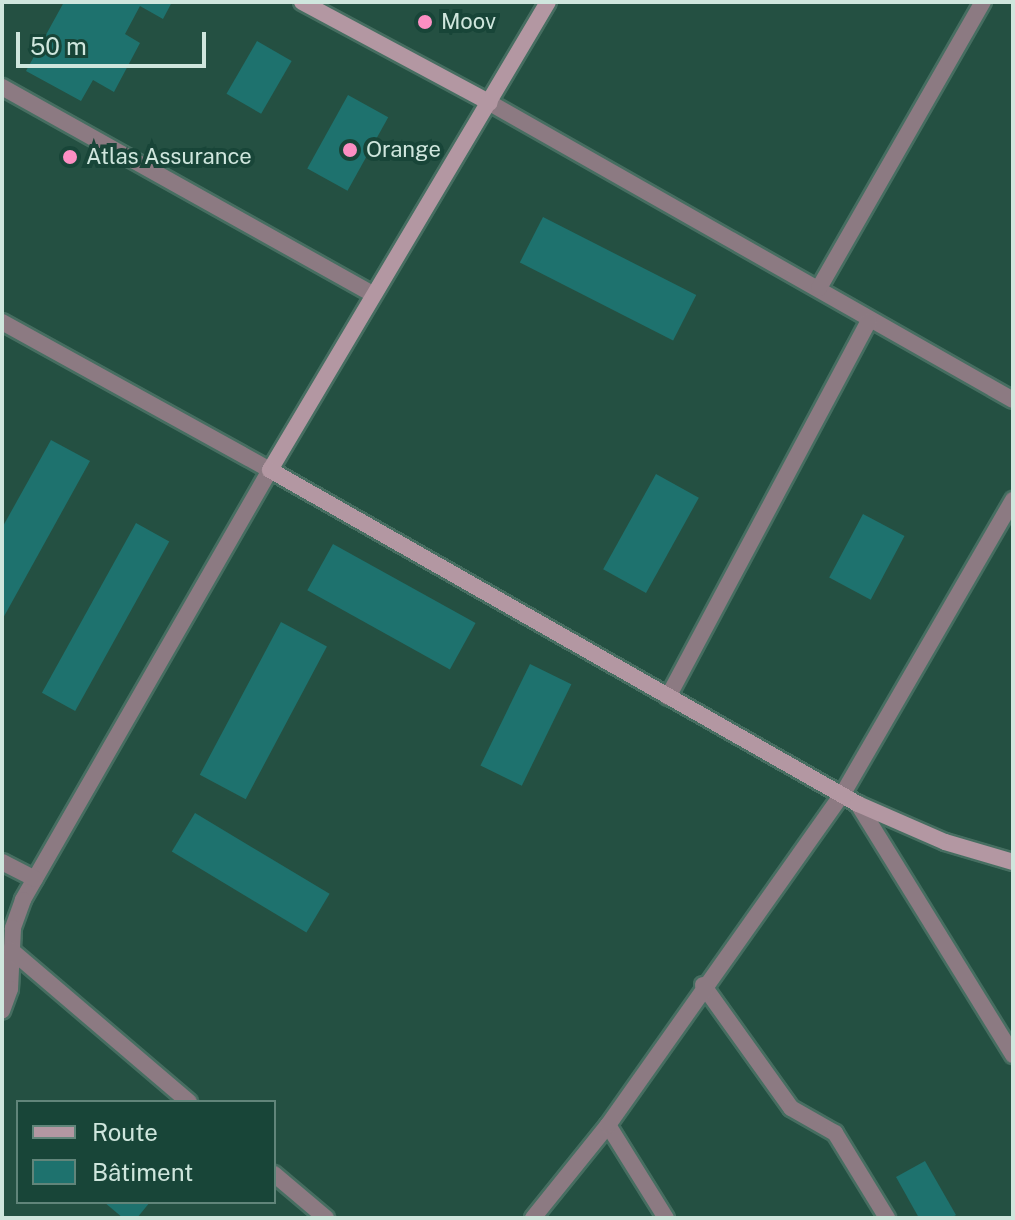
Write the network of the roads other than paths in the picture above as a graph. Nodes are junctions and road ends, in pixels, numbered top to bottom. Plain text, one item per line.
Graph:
1 (302, 2) edge
2 (548, 2) edge
3 (983, 2) edge
4 (2, 87) edge
5 (490, 103) junction
6 (819, 288) junction
7 (370, 293) junction
8 (869, 321) junction
9 (2, 322) edge
10 (1013, 400) edge
11 (270, 470) junction
12 (1013, 500) edge
13 (668, 697) junction
14 (842, 795) junction
15 (858, 804) junction
16 (2, 862) edge
17 (1013, 862) edge
18 (35, 879) junction
19 (11, 950) junction
20 (703, 985) junction
21 (2, 1011) edge
22 (1013, 1055) edge
23 (187, 1100) edge
24 (608, 1125) junction
25 (276, 1176) edge
26 (326, 1218) edge
27 (533, 1218) edge
28 (666, 1218) edge
29 (887, 1218) edge

1 - 5 main road
2 - 5 main road
3 - 6 street
4 - 7 street
5 - 6 street
5 - 7 main road
6 - 8 street
7 - 11 main road
8 - 10 street
8 - 13 street
9 - 11 street
11 - 13 main road
11 - 18 street
12 - 14 street
13 - 14 main road
14 - 15 main road
14 - 20 street
15 - 17 main road
15 - 22 street
16 - 18 street
18 - 19 street
19 - 21 street
19 - 23 street
20 - 24 street
20 - 29 street
24 - 27 street
24 - 28 street
25 - 26 street

